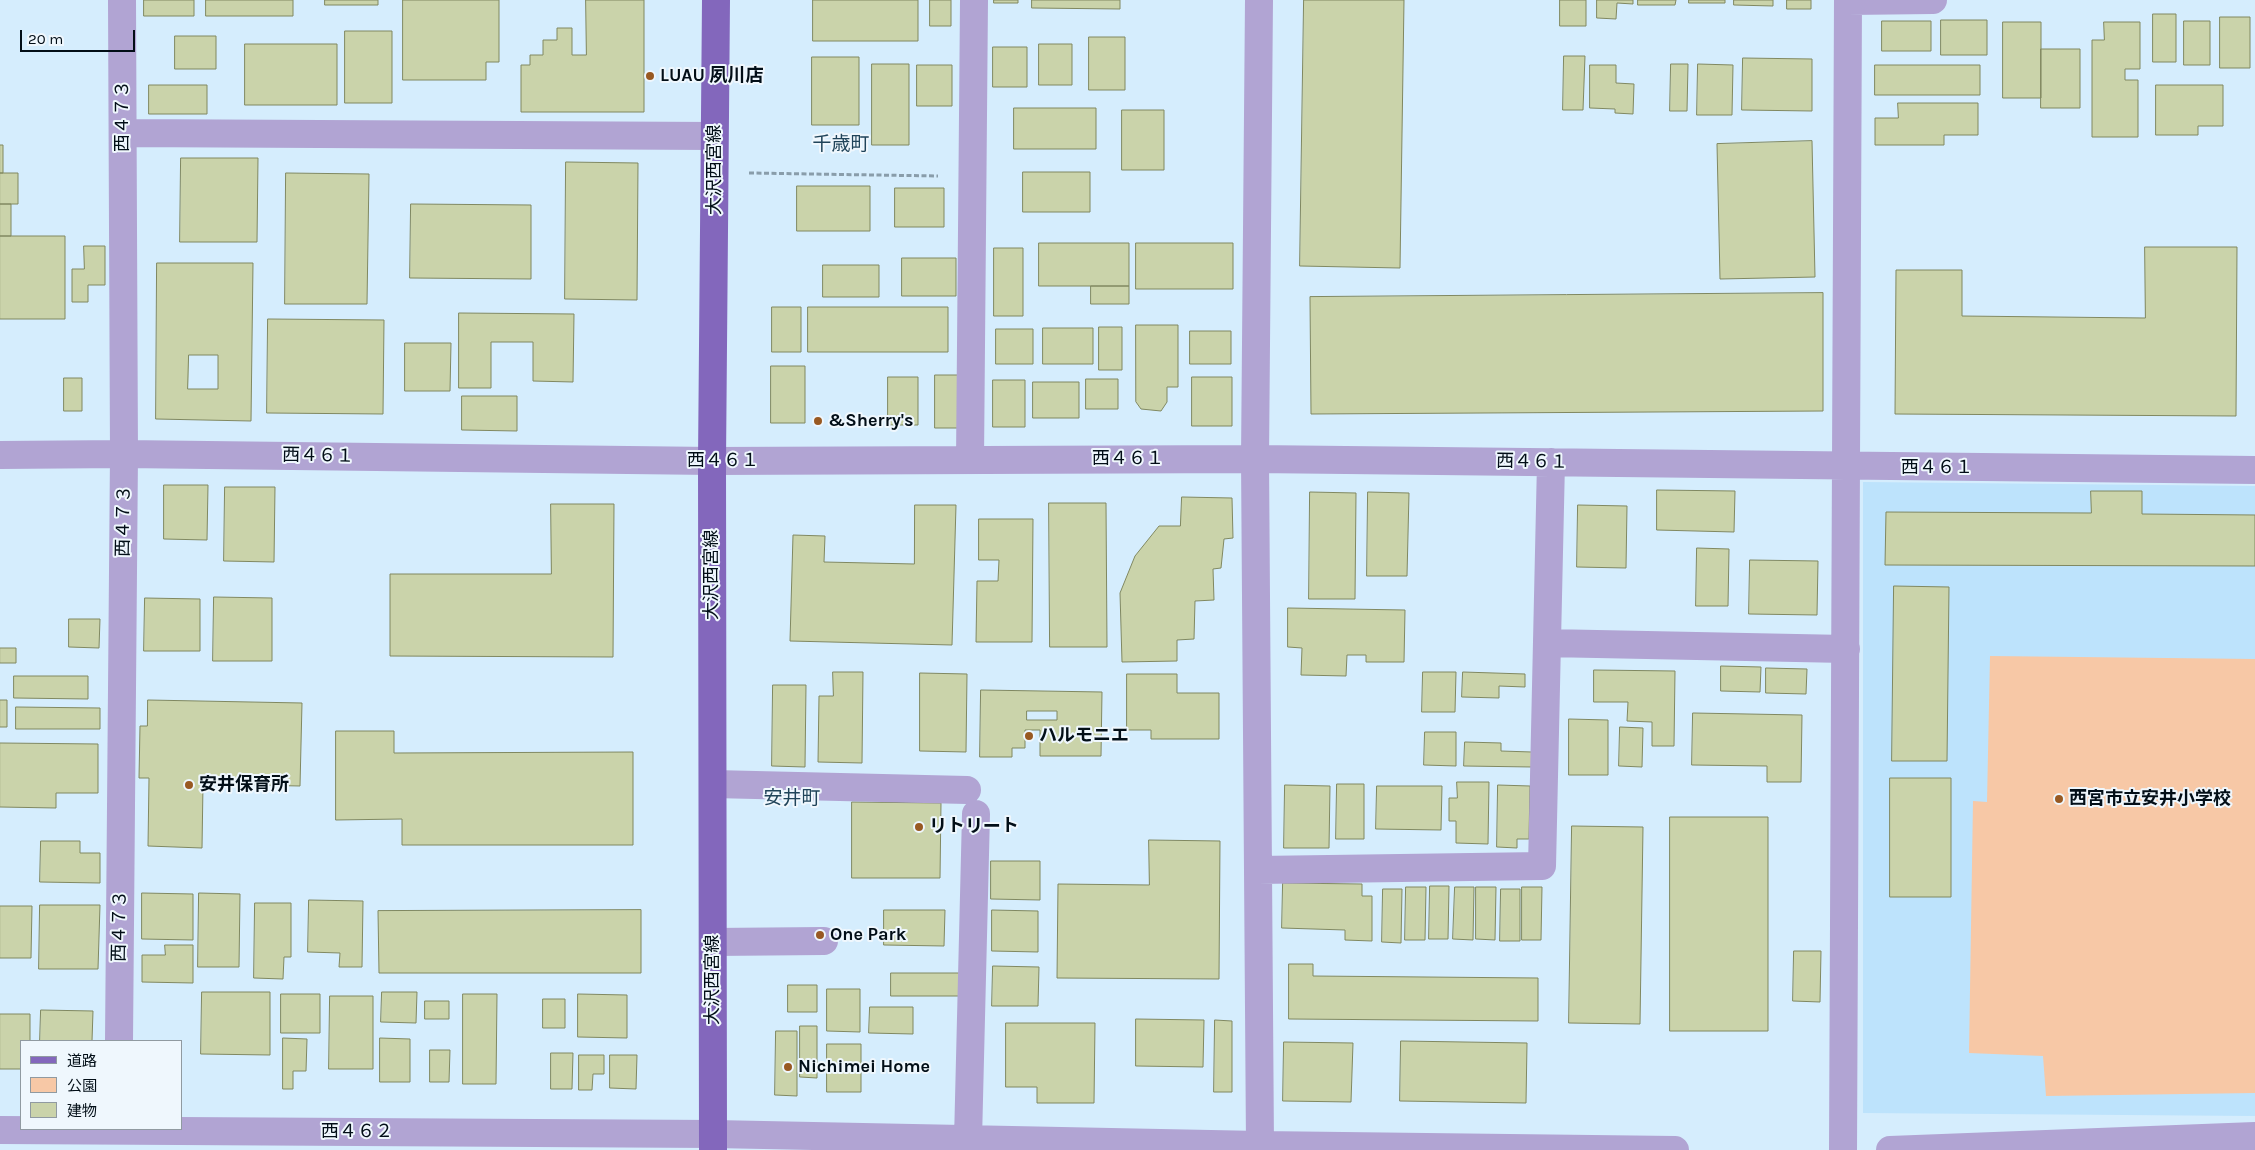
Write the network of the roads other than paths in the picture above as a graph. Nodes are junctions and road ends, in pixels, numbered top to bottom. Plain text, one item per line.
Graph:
1 (122, 0) edge
2 (716, 0) edge
3 (974, 0) edge
4 (1259, 0) edge
5 (1848, 0) edge
6 (1933, 0) edge
7 (123, 133) junction
8 (714, 136) junction
9 (124, 454) junction
10 (0, 455) edge
11 (1255, 458) junction
12 (970, 460) junction
13 (712, 461) junction
14 (1551, 462) junction
15 (1847, 467) junction
16 (2255, 470) edge
17 (1547, 643) junction
18 (1846, 649) junction
19 (713, 784) junction
20 (1258, 870) junction
21 (824, 941) dead end
22 (713, 942) junction
23 (119, 1040) edge
24 (0, 1130) edge
25 (118, 1130) edge
26 (2255, 1136) edge
27 (968, 1140) junction
28 (714, 1142) edge
29 (1260, 1146) junction
30 (1674, 1150) edge
31 (1843, 1150) edge
32 (1890, 1150) edge

1 - 7 street, 西４７３
2 - 8 main road, 大沢西宮線
3 - 12 street
4 - 11 street
5 - 6 street
5 - 15 street
7 - 8 street
7 - 9 street, 西４７３
8 - 13 main road, 大沢西宮線
9 - 10 street, 西４６１
9 - 13 street, 西４６１
9 - 23 street, 西４７３
11 - 12 street, 西４６１
11 - 14 street, 西４６１
11 - 20 street
12 - 13 street, 西４６１
13 - 19 main road, 大沢西宮線
14 - 15 street, 西４６１
14 - 17 street
15 - 16 street, 西４６１
15 - 18 street
17 - 18 street
17 - 20 street
18 - 31 street
19 - 22 main road, 大沢西宮線
19 - 27 street
20 - 29 street
21 - 22 street
22 - 28 main road, 大沢西宮線
24 - 25 street, 西４６２
25 - 28 street, 西４６２
26 - 32 street
27 - 28 street, 西４６２
27 - 29 street, 西４６２
29 - 30 street, 西４６２

